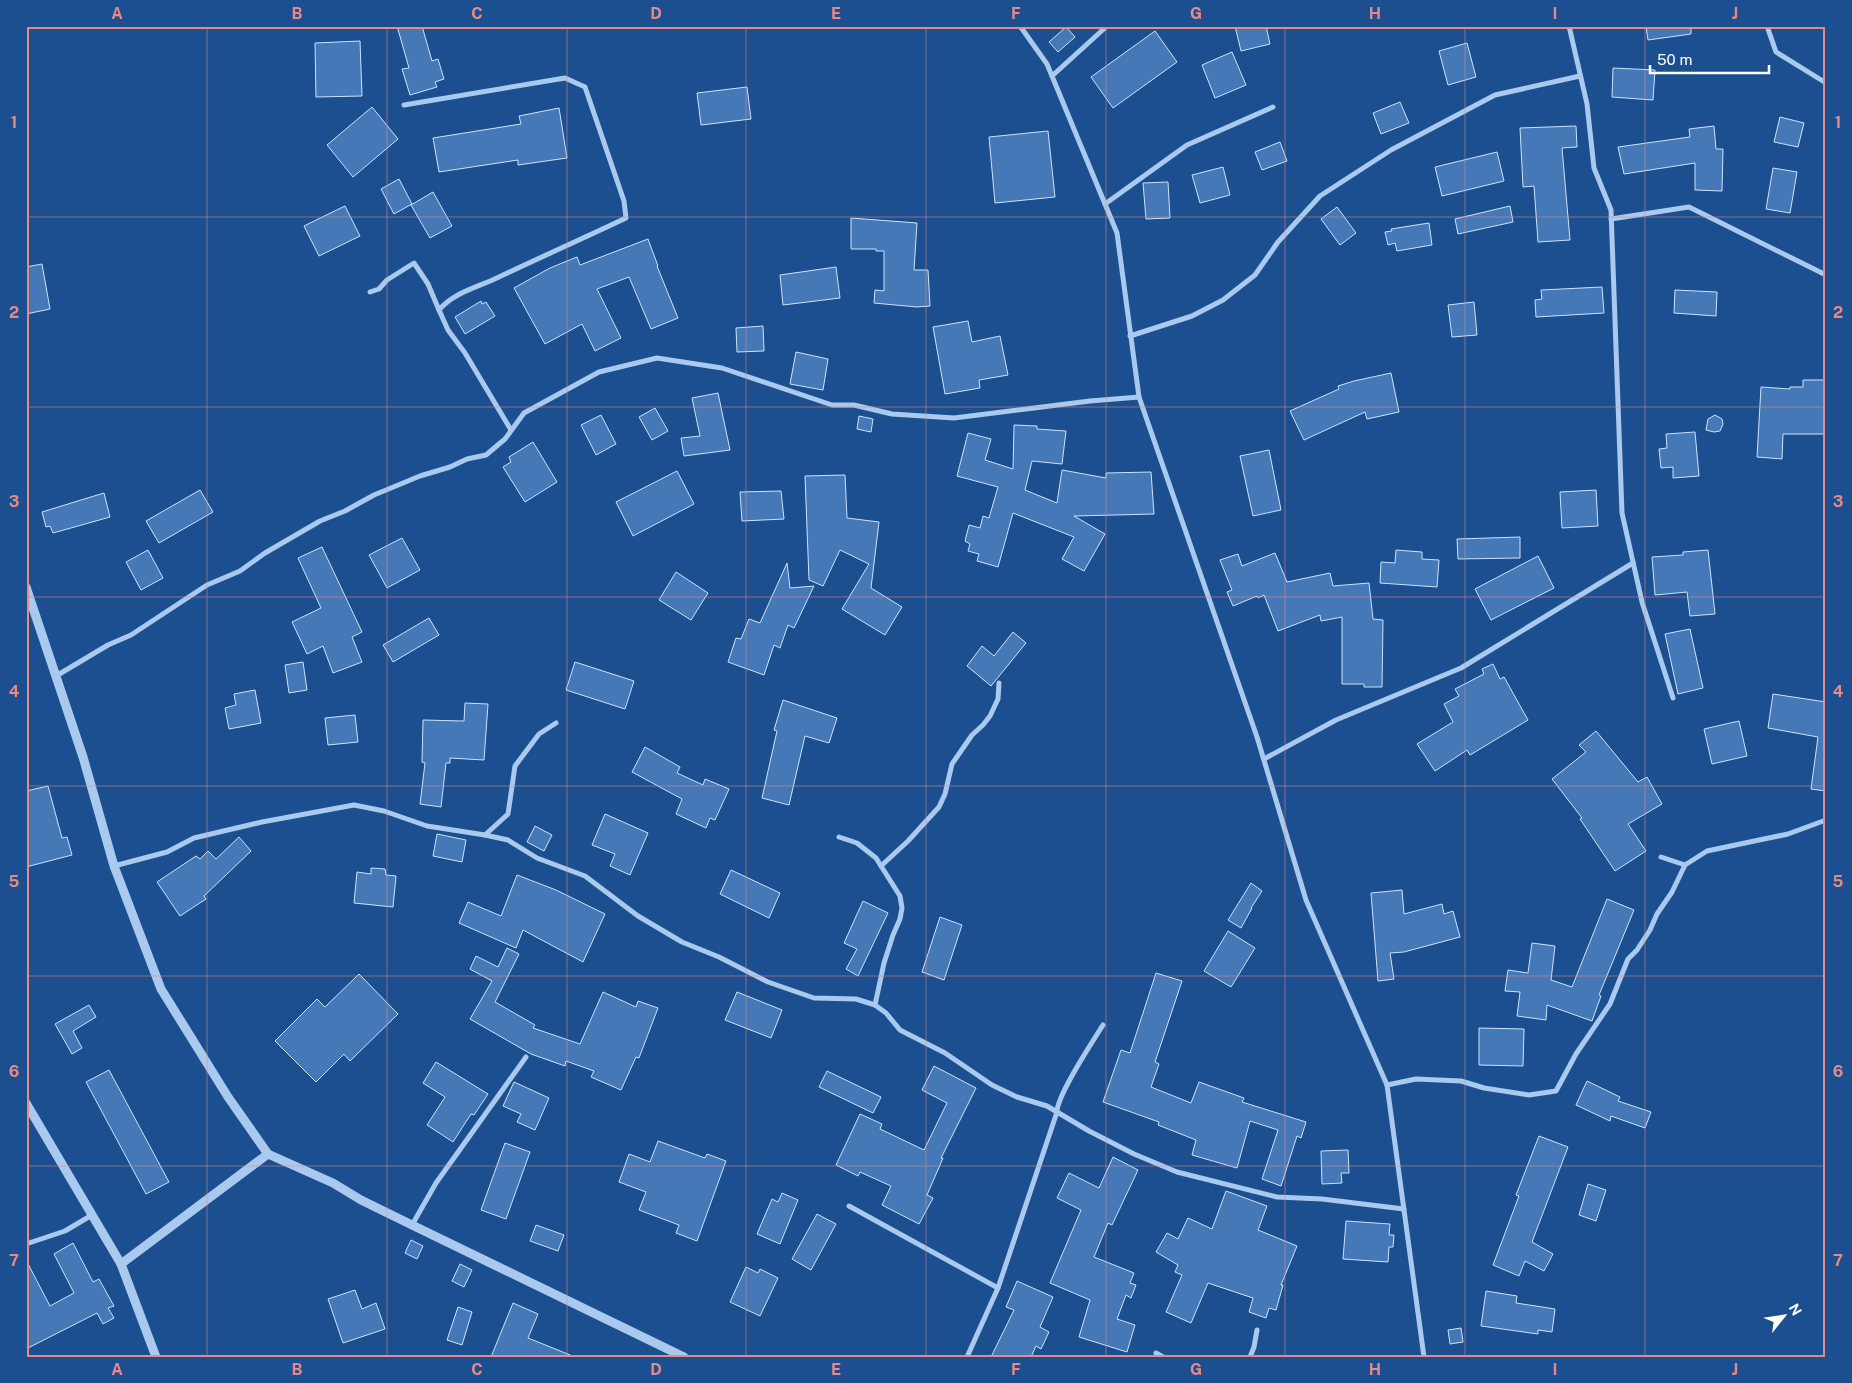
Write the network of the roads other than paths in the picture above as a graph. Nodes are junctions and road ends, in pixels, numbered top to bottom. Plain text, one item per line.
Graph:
1 (1020, 26) edge
2 (1107, 26) edge
3 (1569, 26) edge
4 (1767, 26) edge
5 (1052, 76) junction
6 (1580, 76) junction
7 (1826, 83) edge
8 (404, 105) dead end
9 (1273, 107) dead end
10 (1105, 204) junction
11 (1611, 219) junction
12 (1826, 275) edge
13 (370, 292) dead end
14 (439, 310) junction
15 (1130, 336) junction
16 (1138, 397) junction
17 (512, 430) junction
18 (1633, 563) junction
19 (26, 587) edge
20 (56, 676) junction
21 (999, 683) dead end
22 (1673, 698) dead end
23 (556, 723) dead end
24 (1264, 759) junction
25 (1826, 820) edge
26 (485, 836) junction
27 (839, 836) dead end
28 (1661, 857) dead end
29 (1685, 865) junction
30 (114, 866) junction
31 (881, 866) junction
32 (875, 1005) junction
33 (1103, 1025) dead end
34 (526, 1057) dead end
35 (1387, 1086) junction
36 (26, 1103) edge
37 (1057, 1112) junction
38 (268, 1154) junction
39 (850, 1206) dead end
40 (1404, 1209) junction
41 (92, 1215) junction
42 (412, 1225) junction
43 (26, 1244) edge
44 (121, 1264) junction
45 (998, 1288) junction
46 (1257, 1330) dead end
47 (1156, 1353) dead end
48 (156, 1357) edge
49 (684, 1357) edge
50 (967, 1357) edge
51 (1163, 1357) edge
52 (1250, 1357) edge
53 (1424, 1357) edge

1 - 5 street
2 - 5 street
3 - 6 street
4 - 7 street
5 - 10 street
6 - 11 street
6 - 15 street
8 - 14 street
9 - 10 street
10 - 15 street
11 - 12 street
11 - 18 street
13 - 14 street
14 - 17 street
15 - 16 street
16 - 17 street
16 - 24 street
17 - 20 street
18 - 22 street
18 - 24 street
19 - 20 street
20 - 30 street
21 - 31 street
23 - 26 street
24 - 35 street
25 - 29 street
26 - 30 street
26 - 32 street
27 - 31 street
28 - 29 street
29 - 35 street
30 - 38 street
31 - 32 street
32 - 37 street
33 - 37 street
34 - 42 street
35 - 40 street
36 - 41 street
37 - 40 street
37 - 45 street
38 - 42 street
38 - 44 street
39 - 45 street
40 - 53 street
41 - 43 street
41 - 44 street
42 - 49 street
44 - 48 street
45 - 50 street
46 - 52 street
47 - 51 street

